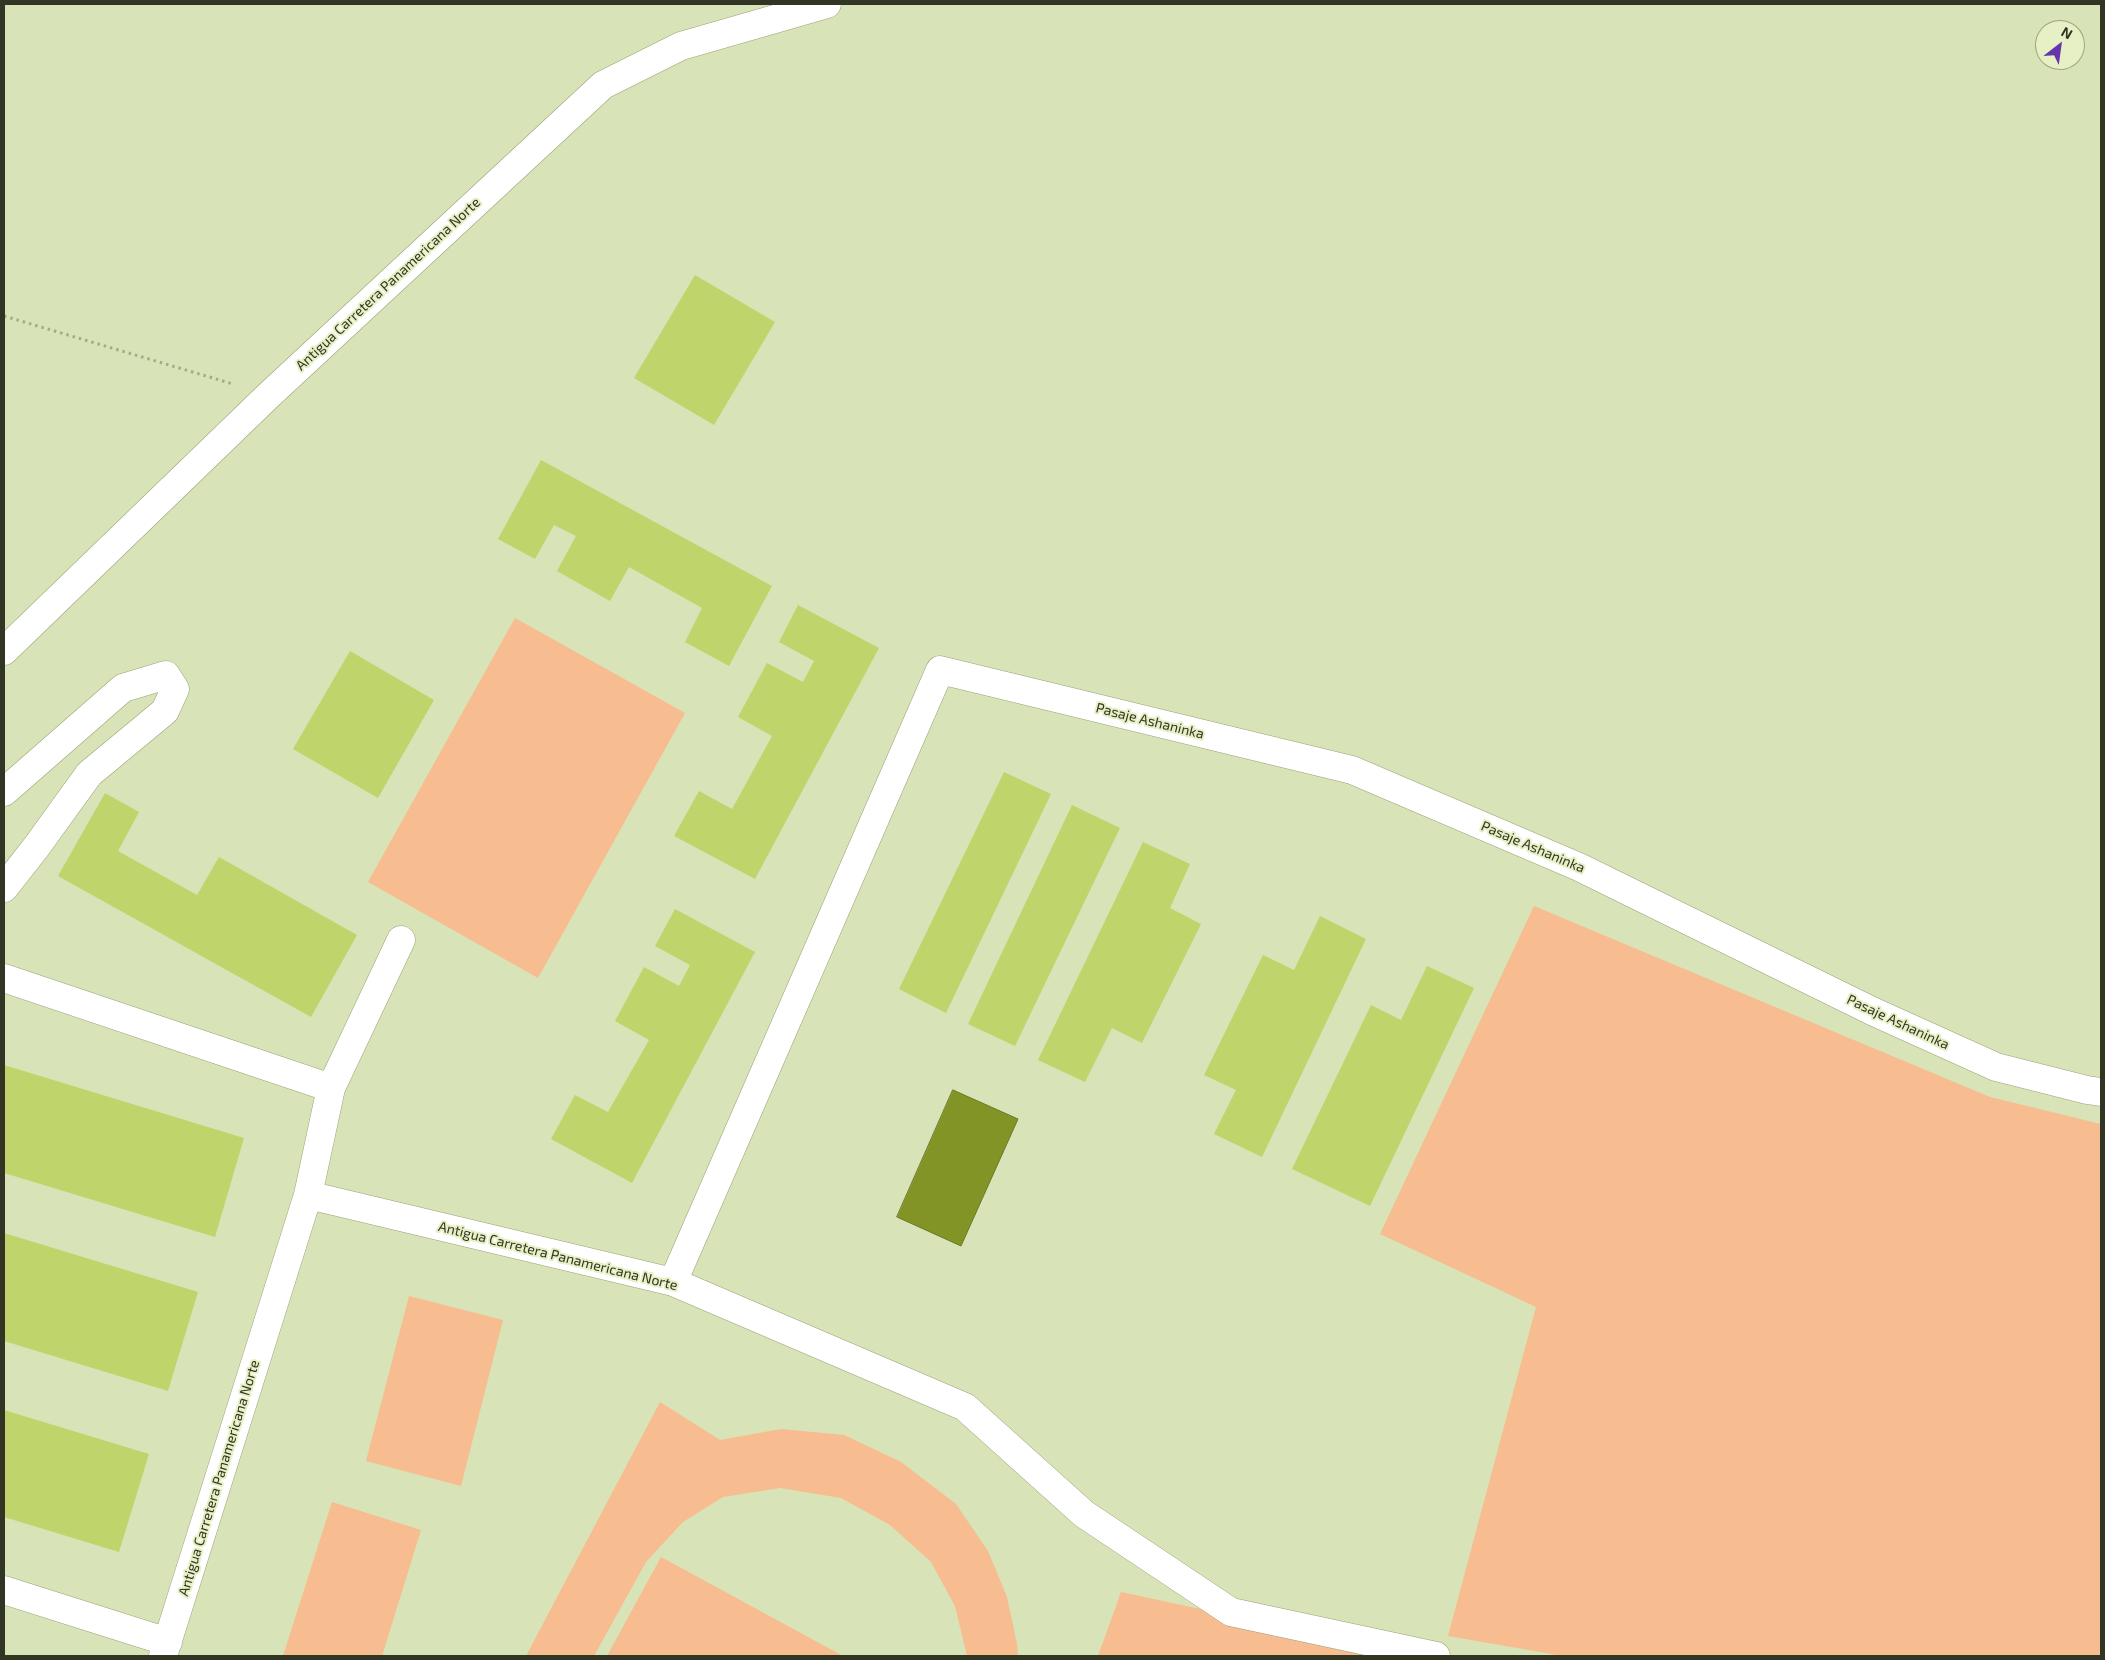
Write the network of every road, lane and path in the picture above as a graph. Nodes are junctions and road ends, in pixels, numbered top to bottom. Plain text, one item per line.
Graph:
1 (827, 4) edge
2 (4, 316) edge
3 (269, 395) junction
4 (4, 651) edge
5 (4, 792) edge
6 (4, 888) edge
7 (402, 940) dead end
8 (4, 978) edge
9 (331, 1088) junction
10 (2101, 1092) edge
11 (308, 1195) junction
12 (673, 1282) junction
13 (4, 1590) edge
14 (165, 1649) edge
15 (1391, 1652) edge
16 (1436, 1656) edge

1 - 3 street, Antigua Carretera Panamericana Norte
2 - 3 path
3 - 4 street, Antigua Carretera Panamericana Norte
5 - 6 street
7 - 9 street
8 - 9 street
9 - 11 street
10 - 12 street, Pasaje Ashaninka
11 - 12 street, Antigua Carretera Panamericana Norte
11 - 14 street, Antigua Carretera Panamericana Norte
12 - 15 street, Antigua Carretera Panamericana Norte
13 - 14 street
15 - 16 street, Antigua Carretera Panamericana Norte

